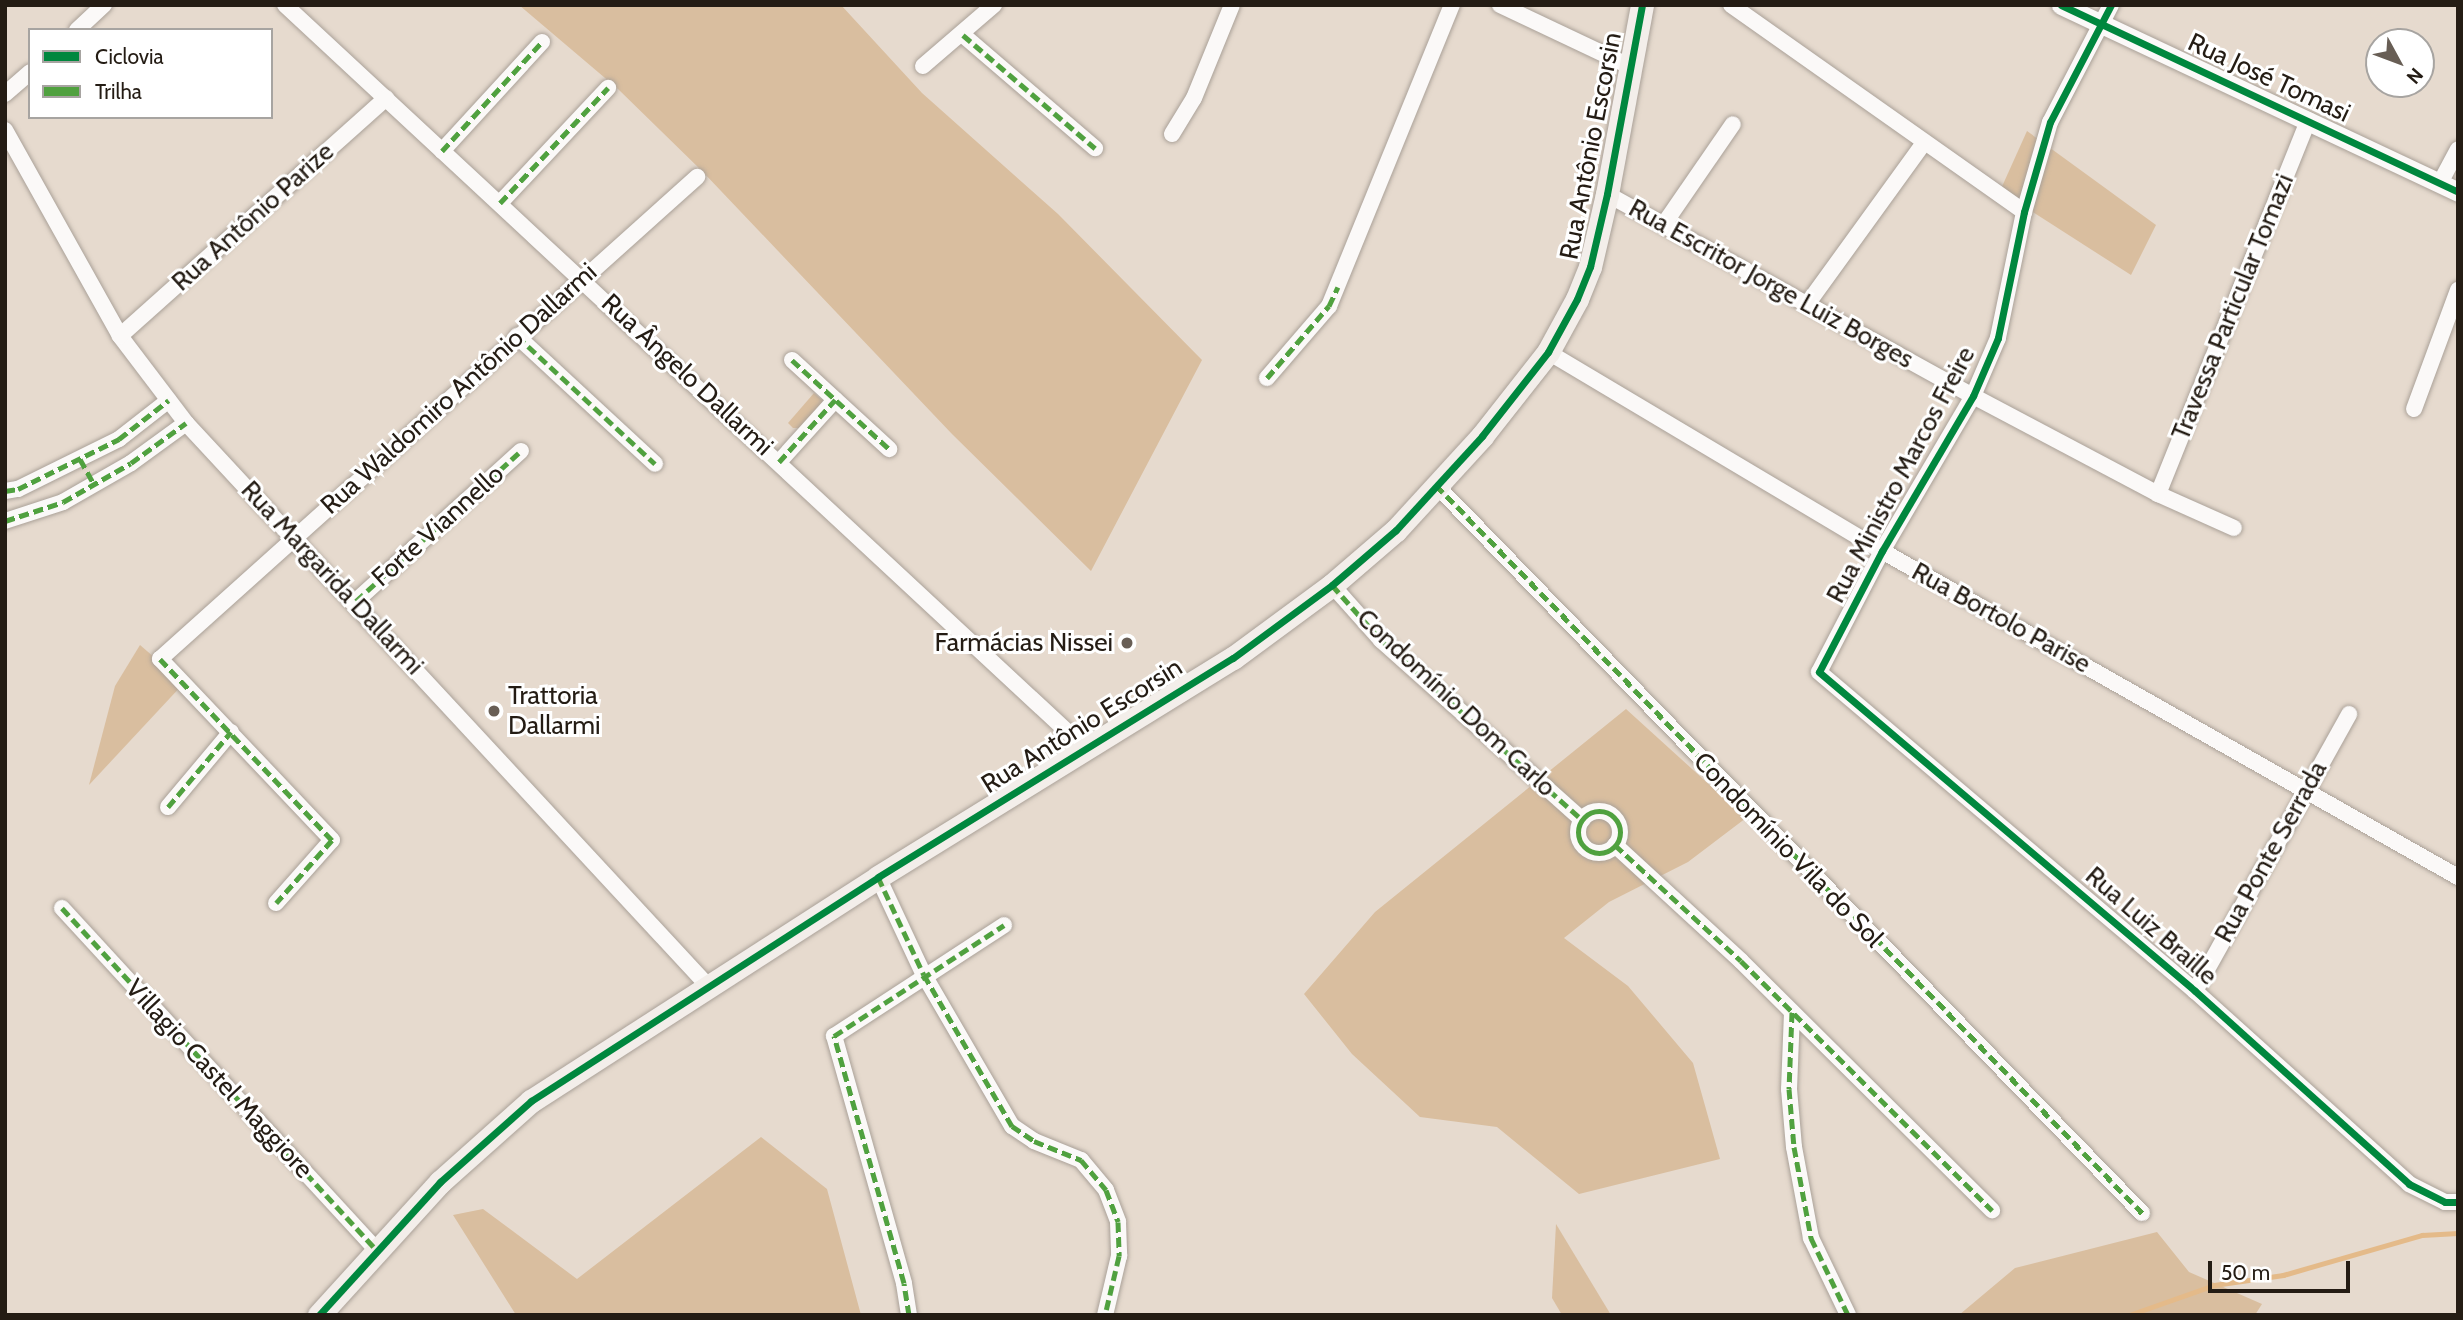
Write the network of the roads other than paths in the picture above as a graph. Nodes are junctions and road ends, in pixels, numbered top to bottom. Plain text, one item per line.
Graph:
1 (104, 5) edge
2 (285, 5) edge
3 (994, 5) edge
4 (1232, 5) edge
5 (1452, 5) edge
6 (1500, 5) edge
7 (1642, 5) edge
8 (1731, 5) edge
9 (2061, 5) edge
10 (2111, 5) edge
11 (2101, 23) junction
12 (79, 28) edge
13 (963, 35) junction
14 (541, 42) dead end
15 (923, 66) dead end
16 (1629, 66) junction
17 (28, 74) edge
18 (608, 88) dead end
19 (5, 94) edge
20 (386, 98) junction
21 (2308, 120) junction
22 (1733, 124) dead end
23 (5, 130) edge
24 (1172, 134) dead end
25 (1924, 143) junction
26 (1095, 148) dead end
27 (2458, 149) edge
28 (442, 151) junction
29 (697, 177) dead end
30 (2440, 183) junction
31 (2458, 192) edge
32 (1607, 194) junction
33 (500, 203) junction
34 (2024, 212) junction
35 (1664, 224) junction
36 (582, 277) junction
37 (2458, 290) edge
38 (1808, 303) junction
39 (120, 336) junction
40 (517, 336) junction
41 (1548, 352) junction
42 (792, 360) dead end
43 (1267, 378) dead end
44 (1973, 396) junction
45 (169, 400) junction
46 (835, 400) junction
47 (2414, 409) dead end
48 (187, 423) junction
49 (889, 449) dead end
50 (521, 451) dead end
51 (80, 459) junction
52 (779, 462) junction
53 (655, 464) dead end
54 (94, 484) junction
55 (1436, 485) junction
56 (5, 491) edge
57 (2158, 494) junction
58 (5, 521) edge
59 (2234, 528) dead end
60 (295, 537) junction
61 (1882, 551) junction
62 (1332, 585) junction
63 (356, 601) junction
64 (1819, 672) joint
65 (2349, 714) dead end
66 (231, 732) junction
67 (1086, 749) junction
68 (2305, 789) junction
69 (168, 807) dead end
70 (1581, 820) junction
71 (1615, 845) junction
72 (878, 877) junction
73 (2458, 877) edge
74 (276, 903) dead end
75 (62, 908) dead end
76 (1004, 925) dead end
77 (924, 975) junction
78 (709, 987) junction
79 (2195, 991) junction
80 (1792, 1012) junction
81 (2458, 1202) edge
82 (1992, 1210) dead end
83 (2142, 1213) dead end
84 (376, 1249) junction
85 (319, 1315) edge
86 (909, 1315) edge
87 (1105, 1315) edge
88 (1847, 1315) edge

1 - 12 street
2 - 20 street, Rua Ângelo Dallarmi
3 - 13 street
4 - 24 street
5 - 43 street
6 - 16 street
7 - 16 main road, Rua Antônio Escorsin
8 - 25 street
9 - 11 street, Rua José Tomasi
10 - 11 street, Rua Ministro Marcos Freire
11 - 21 street, Rua José Tomasi
11 - 34 street, Rua Ministro Marcos Freire
13 - 15 street
13 - 26 street
14 - 28 street
16 - 32 main road, Rua Antônio Escorsin
17 - 19 street
18 - 33 street
20 - 28 street, Rua Ângelo Dallarmi
20 - 39 street, Rua Antônio Parize
21 - 30 street, Rua José Tomasi
21 - 57 street, Travessa Particular Tomazi
22 - 35 street
23 - 39 street, Rua Margarida Dallarmi
25 - 34 street
25 - 38 street
27 - 30 street
28 - 33 street, Rua Ângelo Dallarmi
29 - 36 street, Rua Waldomiro Antônio Dallarmi
30 - 31 street, Rua José Tomasi
32 - 35 street, Rua Escritor Jorge Luiz Borges
32 - 41 main road, Rua Antônio Escorsin
33 - 36 street, Rua Ângelo Dallarmi
34 - 44 street, Rua Ministro Marcos Freire
35 - 38 street, Rua Escritor Jorge Luiz Borges
36 - 40 street, Rua Waldomiro Antônio Dallarmi
36 - 52 street, Rua Ângelo Dallarmi
37 - 47 street
38 - 44 street, Rua Escritor Jorge Luiz Borges
39 - 45 street, Rua Margarida Dallarmi
40 - 53 street
40 - 60 street, Rua Waldomiro Antônio Dallarmi
41 - 55 main road, Rua Antônio Escorsin
41 - 61 street, Rua Bortolo Parise
42 - 46 street
44 - 57 street, Rua Escritor Jorge Luiz Borges
44 - 61 street, Rua Ministro Marcos Freire
45 - 48 street, Rua Margarida Dallarmi
45 - 51 street
46 - 49 street
46 - 52 street
48 - 54 street
48 - 60 street, Rua Margarida Dallarmi
50 - 63 street, Forte Viannello
51 - 54 street
51 - 56 street
52 - 67 street, Rua Ângelo Dallarmi
54 - 58 street
55 - 62 main road, Rua Antônio Escorsin
55 - 83 street, Condomínio Vila do Sol
57 - 59 street, Rua Escritor Jorge Luiz Borges
60 - 63 street, Rua Margarida Dallarmi
60 - 66 street, Rua Waldomiro Antônio Dallarmi
61 - 64 street, Rua Ministro Marcos Freire
61 - 68 street, Rua Bortolo Parise
62 - 67 main road, Rua Antônio Escorsin
62 - 70 street, Condomínio Dom Carlo
63 - 78 street, Rua Margarida Dallarmi
64 - 79 street, Rua Luiz Braille
65 - 68 street, Rua Ponte Serrada
66 - 69 street
66 - 74 street
67 - 72 main road, Rua Antônio Escorsin
68 - 73 street, Rua Bortolo Parise
68 - 79 street, Rua Ponte Serrada
70 - 71 street
70 - 71 street
71 - 80 street
72 - 77 street
72 - 78 main road, Rua Antônio Escorsin
75 - 84 street, Villagio Castel Maggiore
76 - 77 street
77 - 86 street
77 - 87 street
78 - 84 main road, Rua Antônio Escorsin
79 - 81 street, Rua Luiz Braille
80 - 82 street
80 - 88 street
84 - 85 main road, Rua Antônio Escorsin

